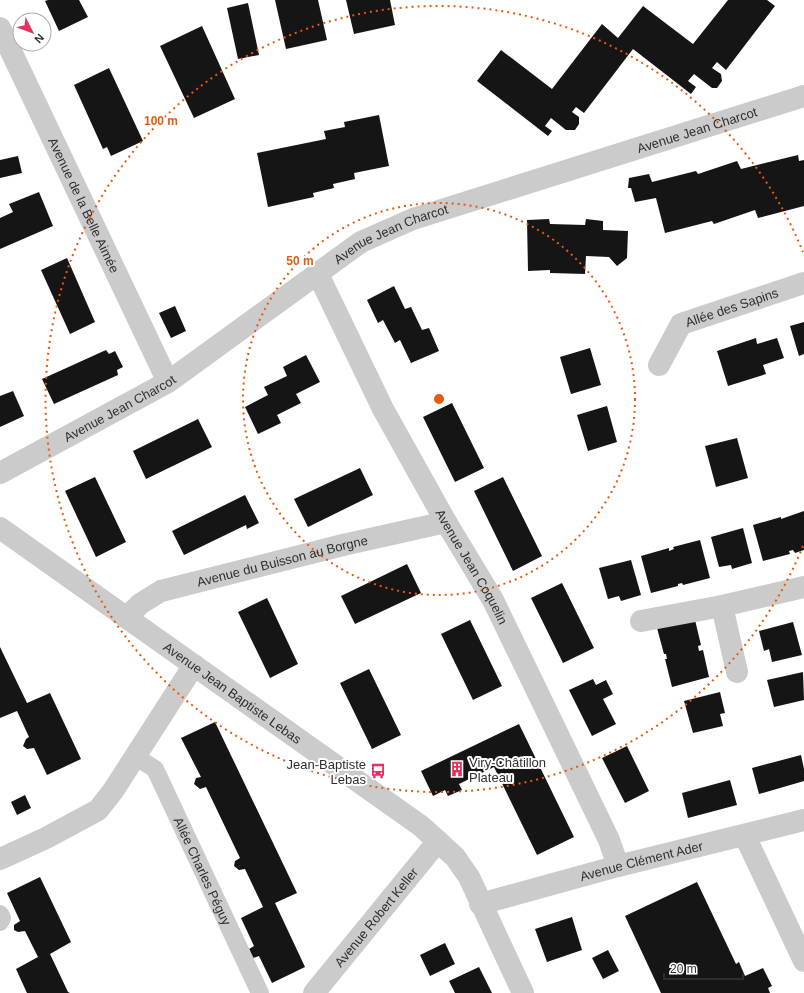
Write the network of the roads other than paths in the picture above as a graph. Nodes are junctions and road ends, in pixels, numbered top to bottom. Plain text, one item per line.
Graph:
1 (0, 28) edge
2 (804, 96) edge
3 (317, 272) junction
4 (804, 283) edge
5 (659, 365) dead end
6 (168, 382) junction
7 (0, 473) edge
8 (446, 522) junction
9 (0, 528) edge
10 (804, 587) edge
11 (722, 606) junction
12 (127, 617) junction
13 (641, 621) dead end
14 (194, 665) junction
15 (737, 672) dead end
16 (136, 757) junction
17 (804, 820) edge
18 (745, 836) junction
19 (438, 841) junction
20 (0, 860) edge
21 (618, 866) junction
22 (480, 904) junction
23 (0, 914) edge
24 (0, 922) edge
25 (804, 961) edge
26 (260, 993) edge
27 (314, 993) edge
28 (523, 993) edge

1 - 6 street, Avenue de la Belle Aimée
2 - 3 street, Avenue Jean Charcot
3 - 6 street, Avenue Jean Charcot
3 - 8 street, Avenue Jean Coquelin
4 - 5 street, Allée des Sapins
6 - 7 street, Avenue Jean Charcot
8 - 12 street, Avenue du Buisson au Borgne
8 - 21 street, Avenue Jean Coquelin
9 - 12 street, Avenue Jean Baptiste Lebas
10 - 11 street
11 - 13 street
11 - 15 street
12 - 14 street, Avenue Jean Baptiste Lebas
14 - 16 street
14 - 19 street, Avenue Jean Baptiste Lebas
16 - 20 street
16 - 26 street, Allée Charles Péguy
17 - 18 street, Avenue Clément Ader
18 - 21 street, Avenue Clément Ader
18 - 25 street
19 - 22 street, Avenue Jean Baptiste Lebas
19 - 27 street, Avenue Robert Keller
21 - 22 street, Avenue Clément Ader
22 - 28 street, Avenue Jean Baptiste Lebas
23 - 24 street

